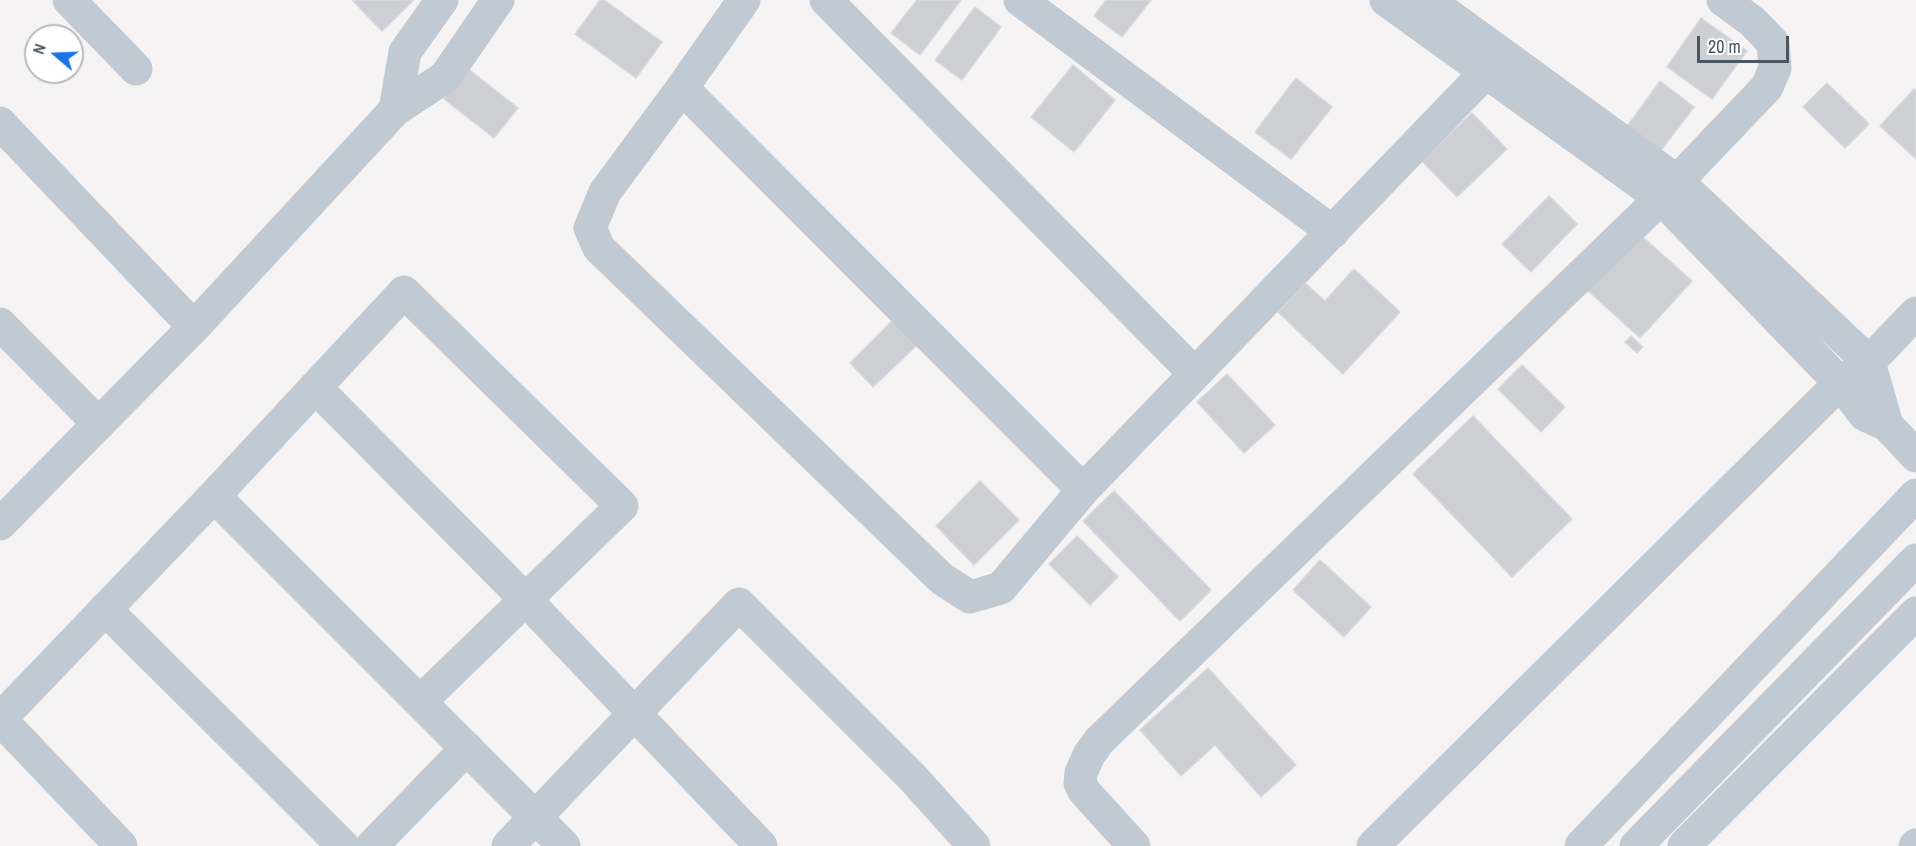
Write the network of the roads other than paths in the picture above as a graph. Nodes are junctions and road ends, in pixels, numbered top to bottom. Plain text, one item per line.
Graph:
1 (69, 0) edge
2 (442, 0) edge
3 (498, 0) edge
4 (744, 0) edge
5 (826, 0) edge
6 (1020, 0) edge
7 (1386, 0) edge
8 (1428, 0) edge
9 (1723, 0) edge
10 (136, 69) dead end
11 (1486, 72) junction
12 (682, 88) junction
13 (395, 110) junction
14 (0, 123) edge
15 (1669, 189) junction
16 (1333, 232) junction
17 (1916, 313) edge
18 (0, 324) edge
19 (194, 327) junction
20 (1869, 362) junction
21 (1195, 374) junction
22 (1840, 383) junction
23 (315, 387) junction
24 (99, 424) junction
25 (1887, 425) junction
26 (1916, 456) edge
27 (1083, 490) junction
28 (1916, 495) edge
29 (214, 496) junction
30 (5, 511) edge
31 (1916, 561) edge
32 (526, 600) junction
33 (105, 609) junction
34 (1916, 613) edge
35 (421, 701) junction
36 (635, 714) junction
37 (467, 748) junction
38 (537, 818) junction
39 (1594, 841) edge
40 (120, 846) edge
41 (343, 846) edge
42 (372, 846) edge
43 (508, 846) edge
44 (564, 846) edge
45 (761, 846) edge
46 (974, 846) edge
47 (1134, 846) edge
48 (1373, 846) edge
49 (1636, 846) edge
50 (1684, 846) edge

1 - 10 street
2 - 13 street
3 - 13 street
4 - 12 street
5 - 21 street
6 - 16 street
7 - 11 street
8 - 15 street
9 - 15 street
11 - 15 street
11 - 16 street
12 - 27 street
12 - 27 street
13 - 19 street
14 - 19 street
15 - 20 street
15 - 22 street
15 - 47 street
16 - 21 street
17 - 20 street
18 - 24 street
19 - 24 street
20 - 22 street
20 - 25 street
21 - 27 street
22 - 25 street
22 - 48 street
23 - 29 street
23 - 32 street
23 - 32 street
24 - 30 street
25 - 26 street
28 - 39 street
29 - 33 street
29 - 35 street
31 - 49 street
32 - 35 street
32 - 36 street
33 - 40 street
33 - 41 street
34 - 50 street
35 - 37 street
36 - 38 street
36 - 45 street
36 - 46 street
37 - 38 street
37 - 42 street
38 - 43 street
38 - 44 street

